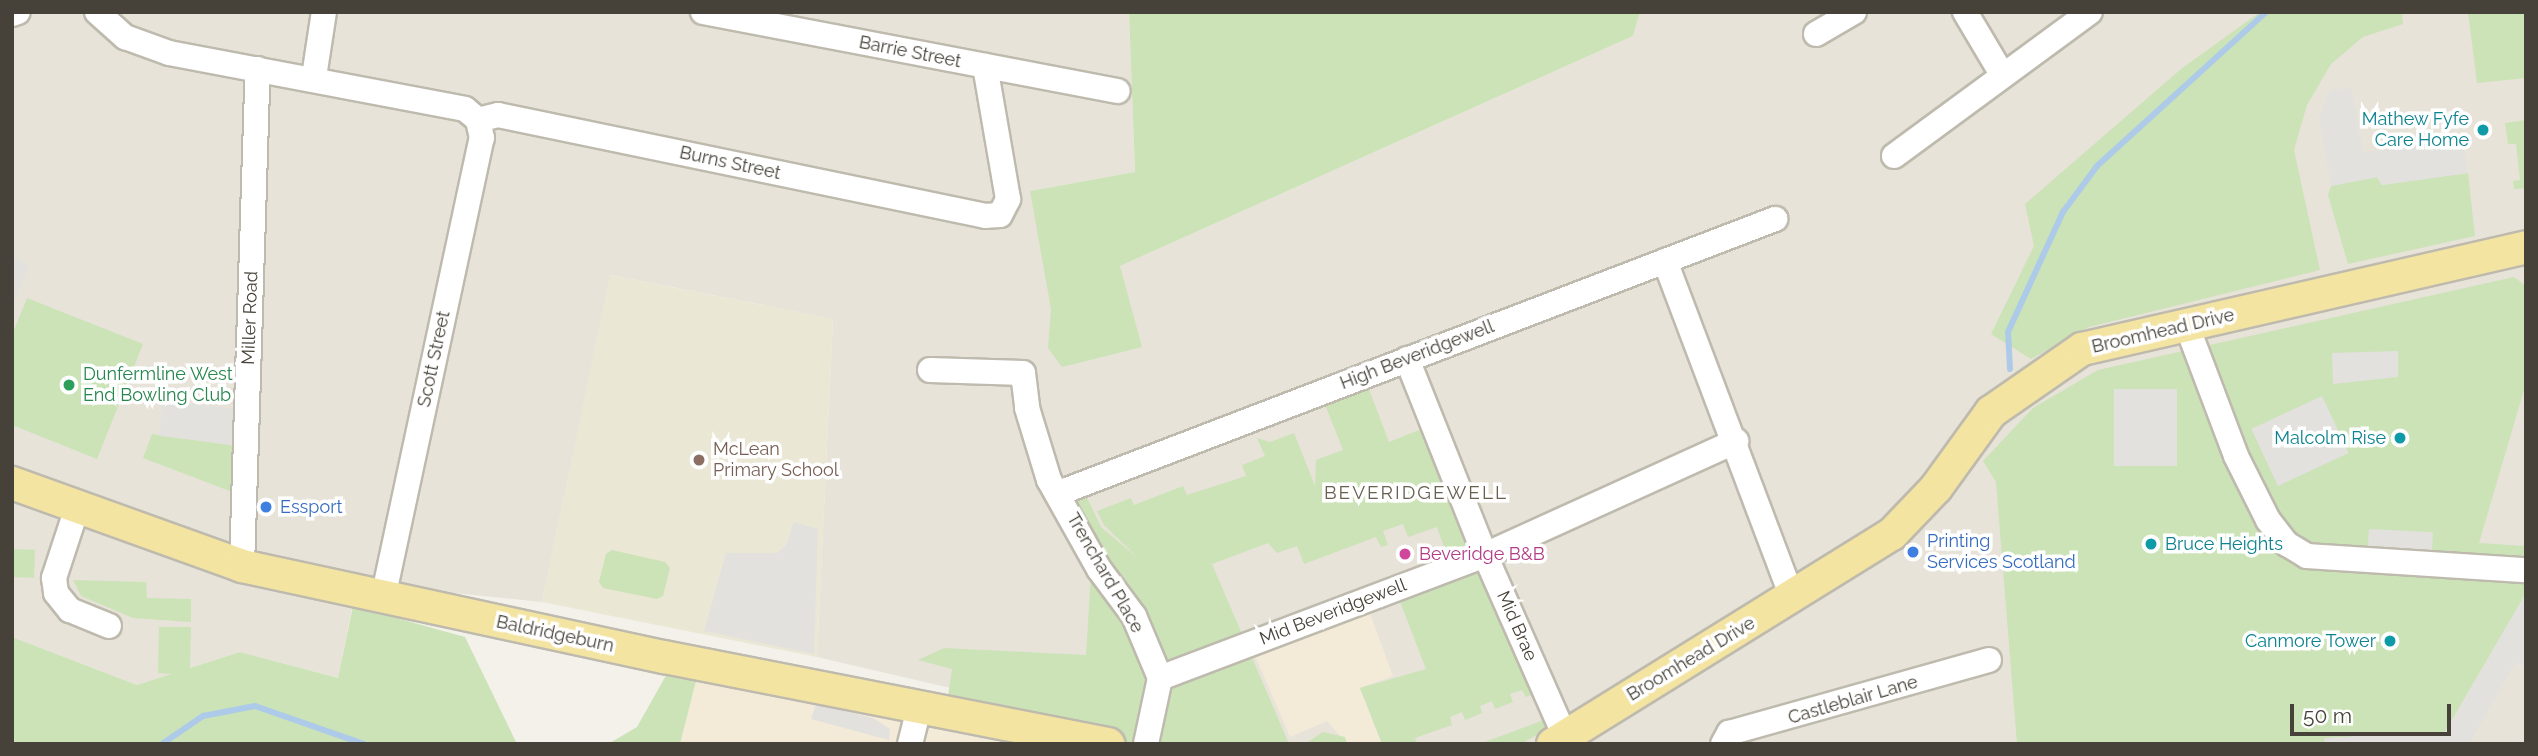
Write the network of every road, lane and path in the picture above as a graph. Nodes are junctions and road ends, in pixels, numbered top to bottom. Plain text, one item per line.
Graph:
1 (18, 12) edge
2 (97, 12) edge
3 (324, 12) edge
4 (703, 12) edge
5 (1854, 12) edge
6 (1965, 12) edge
7 (2091, 12) edge
8 (12, 14) edge
9 (1816, 34) dead end
10 (985, 66) junction
11 (258, 69) junction
12 (2003, 76) junction
13 (314, 77) junction
14 (1118, 91) dead end
15 (478, 120) junction
16 (1894, 156) dead end
17 (1775, 219) dead end
18 (2526, 247) edge
19 (1665, 261) junction
20 (2187, 326) junction
21 (1407, 359) junction
22 (930, 370) dead end
23 (1736, 442) junction
24 (12, 483) edge
25 (1059, 493) junction
26 (77, 508) junction
27 (1485, 555) junction
28 (242, 566) junction
29 (2526, 570) edge
30 (1792, 597) junction
31 (383, 598) junction
32 (109, 626) dead end
33 (1989, 660) dead end
34 (1160, 678) junction
35 (920, 704) junction
36 (1559, 740) edge
37 (910, 744) edge
38 (1109, 744) edge
39 (1146, 744) edge
40 (1723, 744) edge

1 - 8 street
2 - 11 street, Burns Street
3 - 13 street
4 - 10 street, Barrie Street
5 - 9 street
6 - 12 street
7 - 12 street
10 - 14 street, Barrie Street
10 - 15 street, Burns Street
11 - 13 street, Burns Street
11 - 28 street, Miller Road
12 - 16 street
13 - 15 street, Burns Street
15 - 31 street, Scott Street
17 - 19 street, High Beveridgewell
18 - 20 main road, Broomhead Drive
19 - 21 street, High Beveridgewell
19 - 23 street
20 - 29 street
20 - 30 main road, Broomhead Drive
21 - 25 street, High Beveridgewell
21 - 27 street, Mid Brae
22 - 25 street, Trenchard Place
23 - 27 street, Mid Beveridgewell
23 - 30 street
24 - 26 main road, Baldridgeburn
25 - 34 street, Trenchard Place
26 - 28 main road, Baldridgeburn
26 - 32 street
27 - 34 street, Mid Beveridgewell
27 - 36 street, Mid Brae
28 - 31 main road, Baldridgeburn
30 - 36 main road, Broomhead Drive
31 - 35 main road, Baldridgeburn
33 - 40 street, Castleblair Lane
34 - 39 street
35 - 37 street
35 - 38 main road, Baldridgeburn

